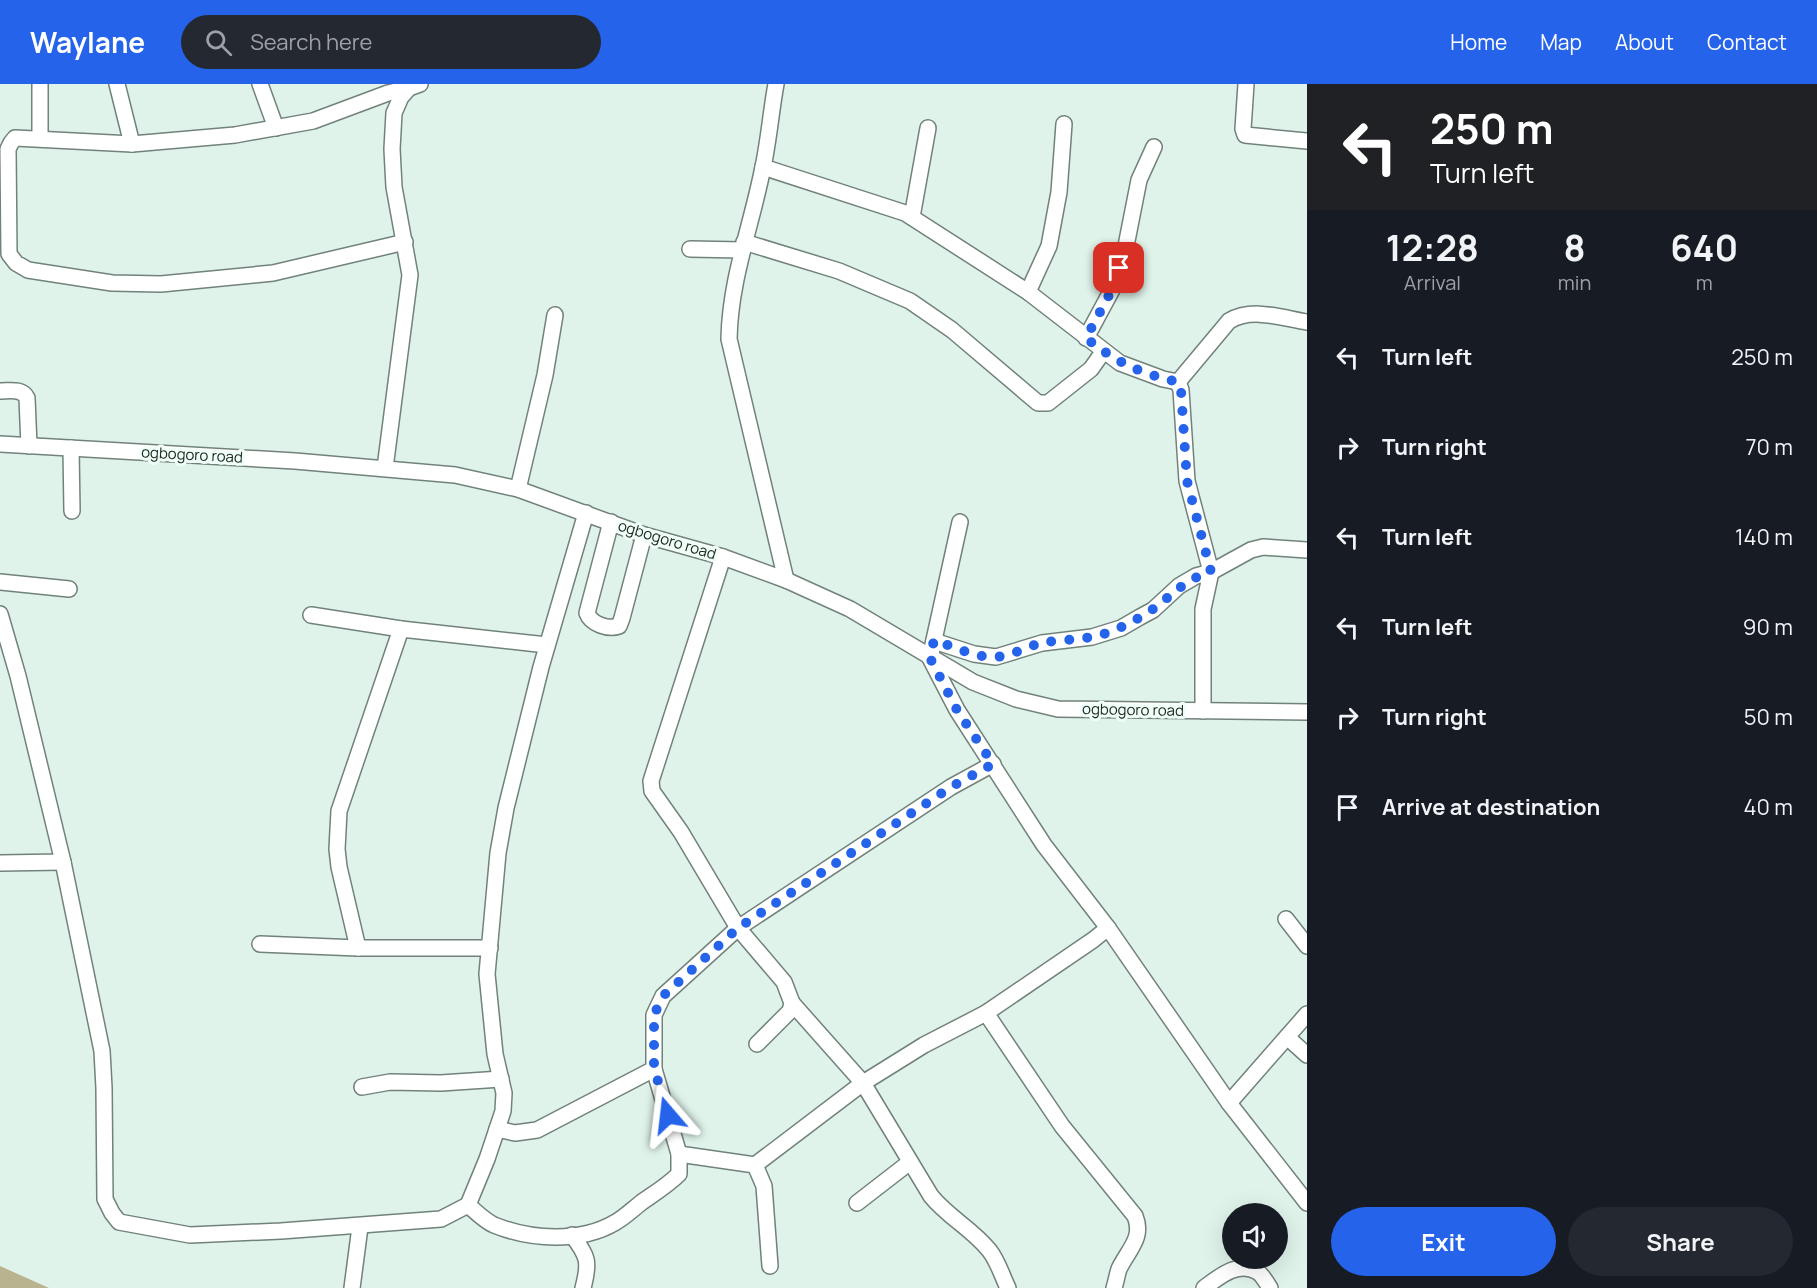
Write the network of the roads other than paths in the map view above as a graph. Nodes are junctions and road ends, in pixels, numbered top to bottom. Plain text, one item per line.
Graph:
1 (40, 84) edge
2 (117, 84) edge
3 (260, 84) edge
4 (776, 84) edge
5 (1246, 84) edge
6 (415, 86) edge
7 (1064, 124) dead end
8 (276, 128) junction
9 (928, 128) dead end
10 (40, 138) junction
11 (1307, 141) edge
12 (132, 144) junction
13 (1154, 147) dead end
14 (763, 167) junction
15 (4, 203) edge
16 (912, 218) junction
17 (405, 242) junction
18 (743, 246) junction
19 (690, 249) dead end
20 (1028, 292) junction
21 (555, 315) dead end
22 (1307, 322) edge
23 (1086, 338) junction
24 (1103, 352) junction
25 (1178, 382) junction
26 (0, 392) edge
27 (0, 444) edge
28 (28, 446) junction
29 (71, 448) junction
30 (385, 468) junction
31 (518, 489) junction
32 (72, 511) dead end
33 (586, 513) junction
34 (611, 522) junction
35 (960, 522) dead end
36 (644, 535) junction
37 (1307, 550) edge
38 (723, 557) junction
39 (1211, 572) junction
40 (786, 580) junction
41 (0, 582) edge
42 (69, 589) dead end
43 (0, 614) edge
44 (310, 615) dead end
45 (401, 629) junction
46 (934, 640) junction
47 (547, 645) junction
48 (930, 658) junction
49 (1203, 711) junction
50 (1307, 712) edge
51 (993, 764) junction
52 (63, 862) junction
53 (0, 863) edge
54 (1286, 919) dead end
55 (738, 928) junction
56 (1108, 928) junction
57 (260, 944) dead end
58 (1307, 946) edge
59 (358, 948) junction
60 (490, 948) junction
61 (792, 1003) junction
62 (986, 1013) junction
63 (1307, 1014) edge
64 (1287, 1037) junction
65 (757, 1044) dead end
66 (1307, 1055) edge
67 (654, 1068) junction
68 (501, 1079) junction
69 (863, 1083) junction
70 (362, 1087) dead end
71 (1229, 1103) junction
72 (497, 1129) junction
73 (679, 1154) junction
74 (910, 1162) junction
75 (755, 1165) junction
76 (857, 1203) dead end
77 (1307, 1203) edge
78 (468, 1205) junction
79 (360, 1227) junction
80 (572, 1235) junction
81 (770, 1266) dead end
82 (352, 1288) edge
83 (583, 1288) edge
84 (1008, 1288) edge
85 (1114, 1288) edge
86 (1204, 1288) edge
87 (1270, 1288) edge

1 - 10 street
2 - 12 street
3 - 8 street
4 - 14 street
5 - 11 street
6 - 8 street
6 - 17 street
7 - 20 street
8 - 12 street
9 - 16 street
10 - 12 street
10 - 15 street
13 - 23 street
14 - 16 street
14 - 18 street
15 - 17 street
16 - 20 street
17 - 30 street
18 - 19 street
18 - 24 street
18 - 40 street
20 - 23 street
21 - 31 street
22 - 25 street
23 - 24 street
24 - 25 street
25 - 39 street
26 - 28 street
27 - 28 street, ogbogoro road
28 - 29 street, ogbogoro road
29 - 30 street, ogbogoro road
29 - 32 street
30 - 31 street, ogbogoro road
31 - 33 street, ogbogoro road
33 - 34 street, ogbogoro road
33 - 47 street
34 - 36 street, ogbogoro road
34 - 36 street
35 - 46 street
36 - 38 street, ogbogoro road
37 - 39 street
38 - 40 street, ogbogoro road
38 - 55 street
39 - 46 street
39 - 49 street
40 - 48 street, ogbogoro road
41 - 42 street
43 - 52 street
44 - 45 street
45 - 47 street
45 - 59 street
46 - 48 street
47 - 60 street
48 - 49 street, ogbogoro road
48 - 51 street
49 - 50 street, ogbogoro road
51 - 55 street
51 - 56 street
52 - 53 street
52 - 79 street
54 - 58 street
55 - 61 street
55 - 67 street
56 - 62 street
56 - 71 street
57 - 59 street
59 - 60 street
60 - 68 street
61 - 65 street
61 - 69 street
62 - 69 street
62 - 85 street
63 - 64 street
64 - 66 street
64 - 71 street
67 - 72 street
67 - 73 street
68 - 70 street
68 - 72 street
69 - 74 street
69 - 75 street
71 - 77 street
72 - 78 street
73 - 75 street
73 - 80 street
74 - 76 street
74 - 84 street
75 - 81 street
78 - 79 street
78 - 80 street
79 - 82 street
80 - 83 street
86 - 87 street

